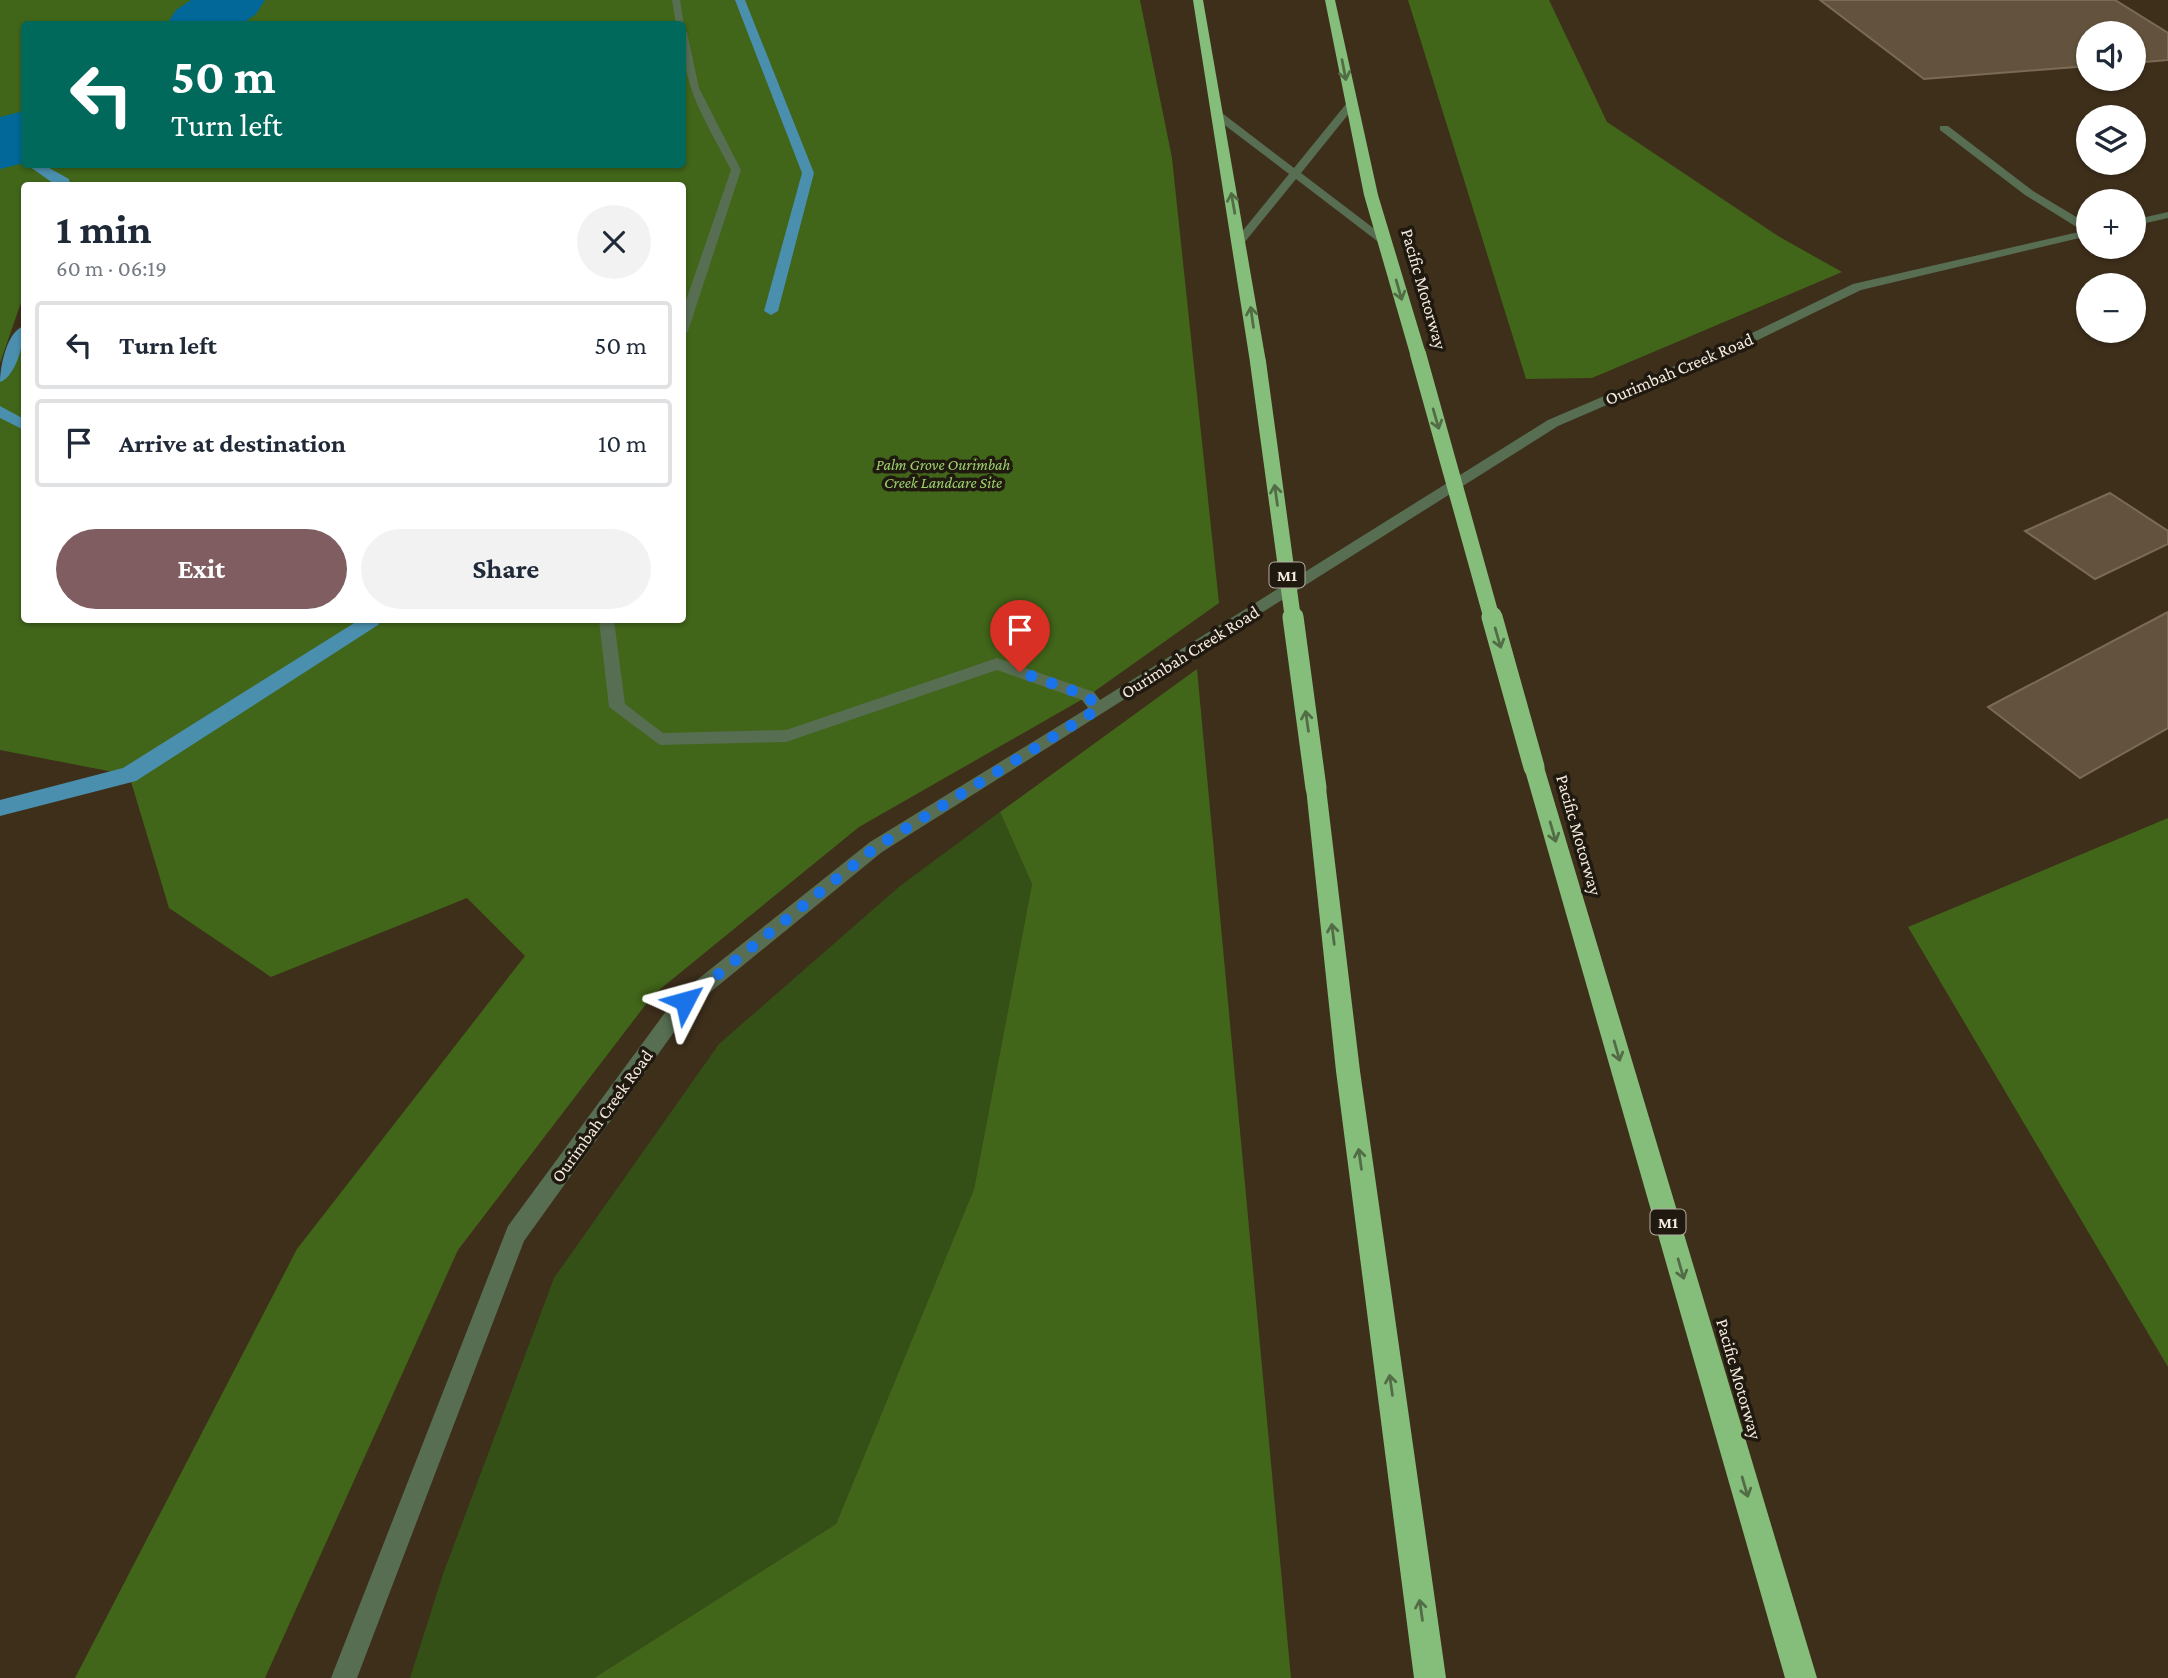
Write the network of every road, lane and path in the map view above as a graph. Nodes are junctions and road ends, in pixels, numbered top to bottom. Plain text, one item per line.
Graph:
1 (676, 0) edge
2 (1331, 1) edge
3 (1197, 2) edge
4 (680, 21) edge
5 (686, 51) edge
6 (1350, 106) junction
7 (1218, 115) junction
8 (1944, 128) dead end
9 (1295, 174) junction
10 (2168, 215) edge
11 (2146, 220) edge
12 (2076, 223) edge
13 (2076, 234) edge
14 (1240, 241) junction
15 (1385, 242) junction
16 (686, 319) edge
17 (606, 623) edge
18 (1098, 709) junction
19 (344, 1678) edge
20 (1430, 1678) edge
21 (1801, 1678) edge

1 - 4 street
2 -> 6 highway, Pacific Motorway / M1
3 - 7 highway, M1
5 - 16 street
6 - 9 street
6 - 15 highway, Pacific Motorway / M1
7 - 9 street
14 -> 7 highway, M1
8 - 12 street
9 - 14 street
9 - 15 street
10 - 11 street
13 - 18 street, Ourimbah Creek Road
20 -> 14 highway, M1, bridge
15 -> 21 highway, Pacific Motorway / M1, bridge
17 - 18 street
18 - 19 street, Ourimbah Creek Road

